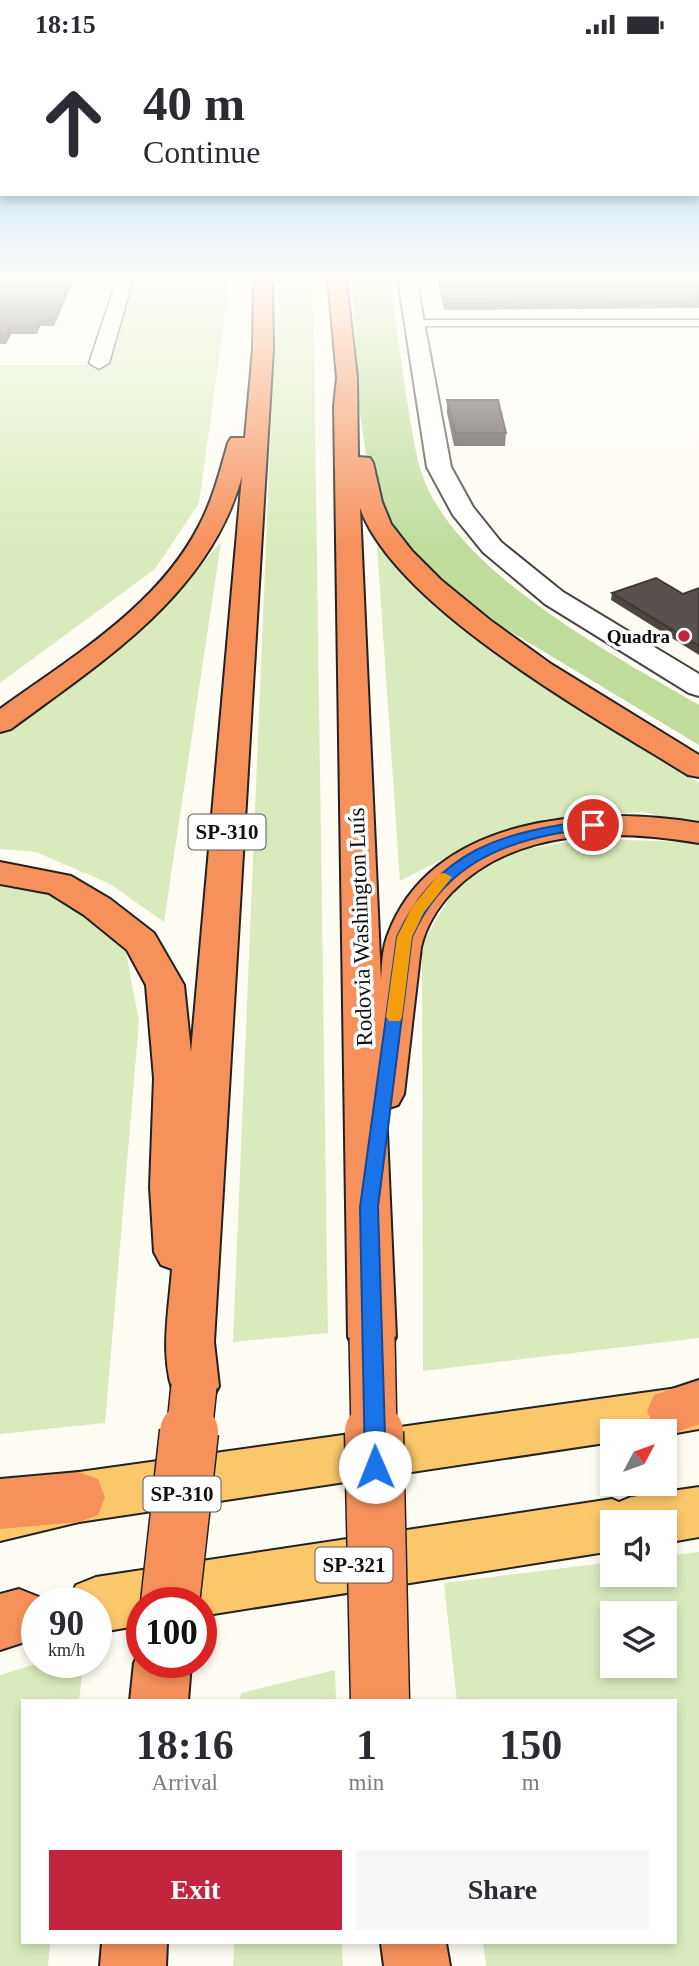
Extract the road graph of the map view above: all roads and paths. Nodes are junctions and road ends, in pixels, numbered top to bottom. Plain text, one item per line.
1 (258, 368) edge
2 (262, 368) edge
3 (346, 368) edge
4 (421, 368) edge
5 (347, 378) junction
6 (699, 687) edge
7 (0, 723) edge
8 (699, 768) edge
9 (699, 833) edge
10 (0, 873) edge
11 (369, 1207) junction
12 (192, 1364) junction
13 (690, 1407) edge
14 (79, 1496) junction
15 (0, 1504) edge
16 (699, 1512) edge
17 (0, 1516) edge
18 (677, 1516) edge
19 (600, 1527) edge
20 (171, 1587) edge
21 (112, 1603) edge
22 (161, 1678) edge
23 (159, 1699) edge
24 (380, 1699) edge
25 (135, 1944) edge
26 (401, 1944) edge
27 (414, 1944) edge
28 (132, 1966) edge
29 (402, 1966) edge
30 (417, 1966) edge

1 - 7 highway
2 - 12 highway, SP-310
3 - 5 highway, Rodovia Washington Luís
4 - 6 street
5 - 8 highway
5 - 11 highway, Rodovia Washington Luís
9 - 11 highway
10 - 12 highway
11 - 24 highway, Rodovia Washington Luís, bridge
12 - 20 highway, SP-310, bridge
13 - 14 main road
14 - 15 highway
14 - 17 main road
16 - 18 main road
19 - 21 main road, SP-321
22 - 23 highway
25 - 28 highway
26 - 29 highway
27 - 30 highway

